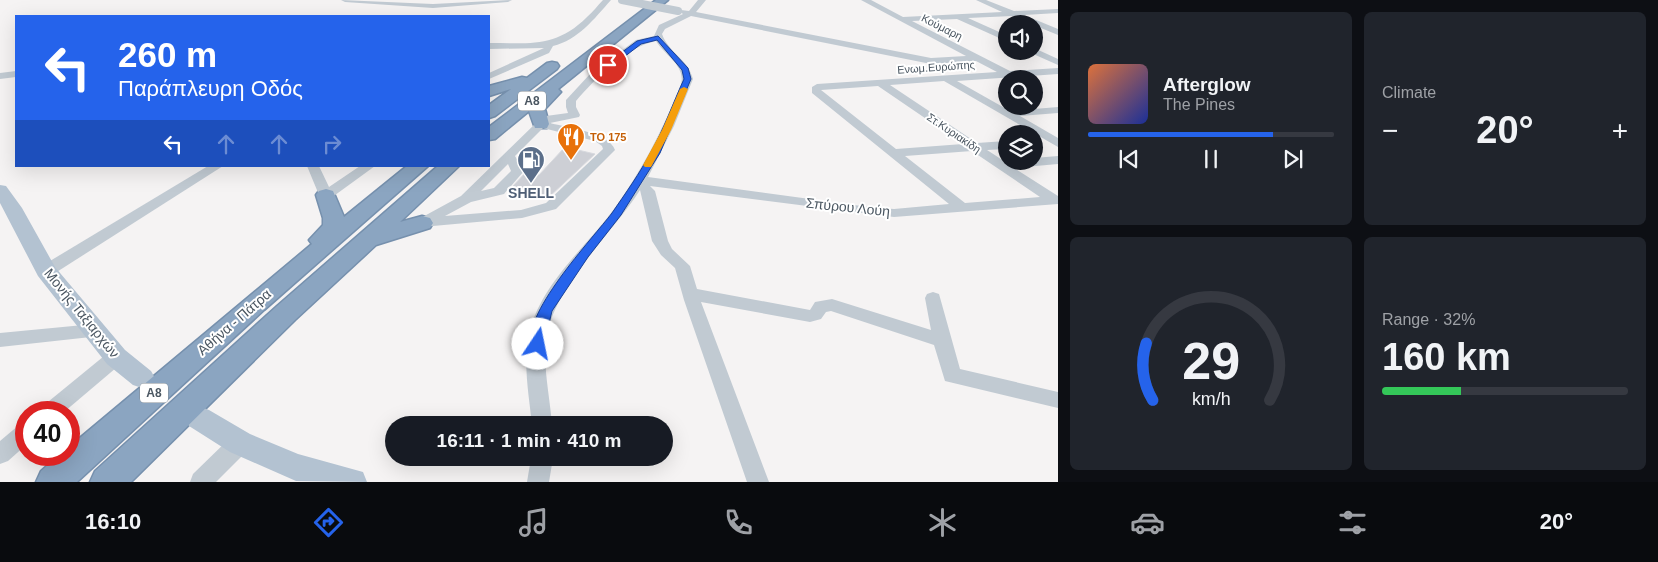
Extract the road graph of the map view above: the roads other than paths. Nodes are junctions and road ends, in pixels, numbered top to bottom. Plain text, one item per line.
1 (345, 0) edge
2 (508, 0) edge
3 (607, 0) edge
4 (622, 0) edge
5 (644, 0) edge
6 (663, 0) edge
7 (702, 0) edge
8 (865, 0) edge
9 (870, 0) edge
10 (980, 0) edge
11 (1058, 11) edge
12 (685, 12) junction
13 (1013, 13) junction
14 (1017, 15) edge
15 (622, 16) dead end
16 (958, 16) junction
17 (902, 19) junction
18 (1058, 24) edge
19 (1043, 26) edge
20 (1043, 26) edge
21 (1058, 32) edge
22 (998, 34) edge
23 (658, 38) junction
24 (550, 45) junction
25 (490, 46) edge
26 (1043, 55) edge
27 (978, 58) junction
28 (1058, 62) edge
29 (565, 63) junction
30 (1000, 70) edge
31 (1058, 71) edge
32 (1043, 72) edge
33 (15, 74) edge
34 (998, 75) edge
35 (0, 76) edge
36 (490, 76) edge
37 (946, 78) junction
38 (880, 83) junction
39 (490, 91) edge
40 (998, 108) edge
41 (1058, 110) edge
42 (1043, 111) edge
43 (490, 112) edge
44 (1010, 115) edge
45 (542, 124) junction
46 (490, 134) edge
47 (1057, 142) edge
48 (1043, 143) edge
49 (998, 146) edge
50 (975, 147) junction
51 (893, 153) junction
52 (1058, 160) edge
53 (1043, 162) edge
54 (998, 163) edge
55 (215, 167) edge
56 (313, 167) edge
57 (368, 167) edge
58 (418, 167) edge
59 (449, 167) edge
60 (1043, 167) edge
61 (1058, 167) edge
62 (1009, 170) edge
63 (638, 180) junction
64 (0, 190) edge
65 (326, 195) junction
66 (1055, 200) edge
67 (961, 207) junction
68 (422, 223) junction
69 (46, 271) junction
70 (691, 294) junction
71 (933, 298) dead end
72 (255, 304) junction
73 (286, 314) junction
74 (94, 331) junction
75 (0, 340) edge
76 (942, 342) junction
77 (116, 357) junction
78 (142, 378) dead end
79 (1058, 400) edge
80 (63, 401) edge
81 (541, 416) edge
82 (199, 418) dead end
83 (15, 441) edge
84 (240, 443) junction
85 (0, 454) edge
86 (541, 466) edge
87 (52, 482) edge
88 (107, 482) edge
89 (201, 482) edge
90 (352, 482) edge
91 (538, 482) edge
92 (758, 482) edge

1 - 2 street
3 - 24 street
4 - 12 street, bridge
5 - 15 highway
6 - 29 highway, Α8
7 - 12 street
8 - 9 street
8 - 17 street, Κούμαρη
10 - 13 street
11 - 13 street
12 - 23 street
12 - 27 street
13 - 14 street
13 - 16 street
16 - 17 street
16 - 22 street
17 - 27 street, Κούμαρη
18 - 19 street
20 - 21 street
23 - 45 street
23 - 63 street
24 - 25 street
24 - 36 street
26 - 28 street
27 - 30 street, Κούμαρη
29 - 39 highway
29 - 43 highway, Α8
29 - 45 highway
29 - 46 highway, Α8
31 - 32 street, Ενωμ.Ευρώπης
33 - 35 street
34 - 37 street, Ενωμ.Ευρώπης
37 - 38 street, Ενωμ.Ευρώπης
37 - 40 street
38 - 50 street, Στ.Κυριακίδη
38 - 51 street, Ενωμ.Ευρώπης
41 - 42 street
44 - 47 street
45 - 68 street
45 - 68 street
47 - 48 street
49 - 50 street
50 - 51 street
50 - 54 street, Στ.Κυριακίδη
51 - 67 street
52 - 53 street
55 - 69 street
56 - 65 street
57 - 65 street
58 - 72 highway, Αθήνα - Πάτρα / Α8
59 - 73 highway, Αθήνα - Πάτρα / Α8
60 - 61 street
62 - 66 street, Στ.Κυριακίδη
63 - 67 street, Σπύρου Λούη
63 - 70 street
63 - 81 street
64 - 69 main road, Μονής Ταξιαρχών
65 - 72 highway
66 - 67 street, Σπύρου Λούη
68 - 73 highway
69 - 74 main road, Μονής Ταξιαρχών
70 - 76 street
70 - 92 street
71 - 76 street
72 - 87 highway, Αθήνα - Πάτρα / Α8
73 - 88 highway, Αθήνα - Πάτρα / Α8
74 - 75 street
74 - 77 main road, Μονής Ταξιαρχών
76 - 79 street
77 - 78 main road, Μονής Ταξιαρχών
77 - 80 street
82 - 84 main road
83 - 85 street
84 - 89 street
84 - 90 main road
86 - 91 street

